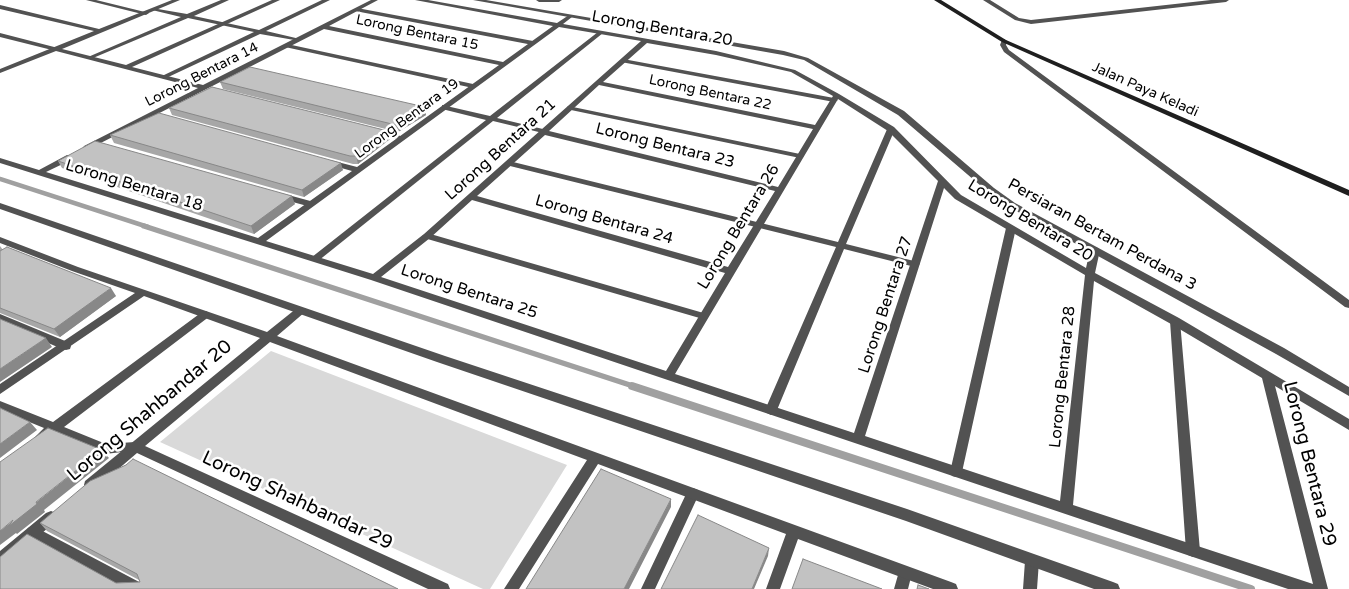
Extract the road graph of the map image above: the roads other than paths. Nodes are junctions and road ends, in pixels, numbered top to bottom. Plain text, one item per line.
1 (89, 0) edge
2 (177, 0) edge
3 (226, 0) edge
4 (277, 0) edge
5 (328, 0) edge
6 (375, 0) edge
7 (418, 0) edge
8 (476, 0) edge
9 (539, 0) edge
10 (559, 0) edge
11 (937, 0) edge
12 (986, 0) edge
13 (1226, 0) edge
14 (1203, 1) edge
15 (0, 7) edge
16 (154, 9) junction
17 (356, 10) junction
18 (146, 13) junction
19 (187, 16) junction
20 (569, 17) junction
21 (223, 24) junction
22 (558, 25) junction
23 (324, 26) junction
24 (100, 31) junction
25 (259, 32) junction
26 (600, 33) junction
27 (0, 35) edge
28 (298, 40) junction
29 (645, 41) junction
30 (1004, 42) junction
31 (533, 43) junction
32 (287, 46) junction
33 (56, 49) junction
34 (91, 57) junction
35 (623, 61) junction
36 (504, 64) junction
37 (246, 66) junction
38 (127, 67) junction
39 (255, 69) edge
40 (0, 71) edge
41 (164, 77) junction
42 (598, 83) junction
43 (473, 86) junction
44 (205, 88) junction
45 (214, 90) edge
46 (836, 98) junction
47 (570, 108) junction
48 (442, 109) junction
49 (428, 110) dead end
50 (153, 114) junction
51 (162, 117) edge
52 (492, 119) junction
53 (365, 128) edge
54 (817, 128) junction
55 (891, 129) junction
56 (544, 132) junction
57 (402, 138) junction
58 (98, 143) junction
59 (107, 145) edge
60 (800, 156) junction
61 (0, 160) edge
62 (321, 160) edge
63 (509, 163) junction
64 (358, 170) junction
65 (40, 172) junction
66 (942, 181) junction
67 (780, 190) junction
68 (1349, 193) edge
69 (274, 194) edge
70 (470, 197) junction
71 (311, 204) junction
72 (0, 206) edge
73 (758, 225) junction
74 (1011, 228) junction
75 (427, 236) junction
76 (0, 240) edge
77 (259, 242) junction
78 (841, 246) junction
79 (18, 247) junction
80 (1095, 250) junction
81 (6, 253) edge
82 (315, 259) junction
83 (915, 264) junction
84 (730, 271) junction
85 (1090, 274) junction
86 (374, 278) junction
87 (144, 292) junction
88 (1349, 305) edge
89 (300, 310) junction
90 (206, 314) junction
91 (703, 316) junction
92 (0, 318) edge
93 (1175, 321) junction
94 (268, 338) junction
95 (66, 346) junction
96 (668, 376) junction
97 (1267, 376) junction
98 (0, 390) edge
99 (1349, 392) edge
100 (0, 405) edge
101 (771, 410) junction
102 (1349, 425) edge
103 (52, 428) junction
104 (858, 439) junction
105 (30, 445) edge
106 (135, 447) junction
107 (594, 458) junction
108 (956, 472) junction
109 (693, 494) junction
110 (77, 496) edge
111 (62, 508) edge
112 (1066, 508) junction
113 (33, 532) junction
114 (794, 532) junction
115 (1193, 550) junction
116 (0, 560) edge
117 (1032, 561) junction
118 (905, 573) junction
119 (138, 589) edge
120 (444, 589) edge
121 (511, 589) edge
122 (648, 589) edge
123 (773, 589) edge
124 (901, 589) edge
125 (950, 589) edge
126 (1030, 589) edge
127 (1112, 589) edge
128 (1308, 589) edge
129 (1321, 589) edge

1 - 18 street
2 - 16 street
3 - 19 street
4 - 21 street
5 - 25 street
6 - 17 street, Lorong Bentara 14
7 - 22 street, Lorong Bentara 20
8 - 20 street, Persiaran Bertam Perdana 3
9 - 10 street
11 - 30 main road, Jalan Paya Keladi
12 - 14 street
13 - 14 street
15 - 24 street
16 - 18 street
16 - 19 street
17 - 23 street, Lorong Bentara 14
17 - 31 street
18 - 24 street
19 - 21 street
19 - 34 street
20 - 22 street, Lorong Bentara 19
20 - 80 street, Persiaran Bertam Perdana 3
21 - 25 street
21 - 38 street
22 - 26 street, Lorong Bentara 20
22 - 31 street, Lorong Bentara 19
23 - 28 street, Lorong Bentara 14
23 - 36 street, Lorong Bentara 15
24 - 33 street
25 - 28 street
25 - 41 street
26 - 29 street, Lorong Bentara 20
26 - 52 street
27 - 33 street
28 - 32 street, Lorong Bentara 14
29 - 35 street, Lorong Bentara 21
29 - 46 street, Lorong Bentara 20
30 - 68 main road, Jalan Paya Keladi
30 - 88 street
31 - 36 street, Lorong Bentara 19
32 - 37 street, Lorong Bentara 14
32 - 43 street
33 - 34 street
33 - 40 street
34 - 38 street
35 - 42 street, Lorong Bentara 21
35 - 46 street
36 - 43 street, Lorong Bentara 19
37 - 39 street
37 - 44 street, Lorong Bentara 14
38 - 41 street
41 - 44 street
42 - 47 street, Lorong Bentara 21
42 - 54 street, Lorong Bentara 22
43 - 48 street, Lorong Bentara 19
44 - 45 street
44 - 50 street, Lorong Bentara 14
46 - 54 street, Lorong Bentara 26
46 - 55 street, Lorong Bentara 20
47 - 56 street, Lorong Bentara 21
47 - 60 street
48 - 49 street, Lorong Bentara 23
48 - 52 street, Lorong Bentara 23
48 - 57 street, Lorong Bentara 19
50 - 51 street
50 - 58 street, Lorong Bentara 14
52 - 56 street, Lorong Bentara 23
52 - 82 street
53 - 57 street
54 - 60 street, Lorong Bentara 26
55 - 66 street, Lorong Bentara 20
55 - 78 street
56 - 63 street, Lorong Bentara 21
56 - 67 street, Lorong Bentara 23
57 - 64 street, Lorong Bentara 19
58 - 59 street
58 - 65 street, Lorong Bentara 14
60 - 67 street, Lorong Bentara 26
61 - 65 street, Lorong Bentara 18
62 - 64 street
63 - 70 street, Lorong Bentara 21
63 - 73 street
64 - 71 street, Lorong Bentara 19
65 - 77 street, Lorong Bentara 18
66 - 74 street, Lorong Bentara 20
66 - 83 street, Lorong Bentara 27
67 - 73 street, Lorong Bentara 26
69 - 71 street
70 - 75 street, Lorong Bentara 21
70 - 84 street, Lorong Bentara 24
71 - 77 street, Lorong Bentara 19
72 - 89 street
73 - 78 street
73 - 84 street, Lorong Bentara 26
74 - 85 street, Lorong Bentara 20
74 - 108 street
75 - 86 street, Lorong Bentara 21
75 - 91 street
76 - 79 street
77 - 82 street, Lorong Bentara 25
78 - 83 street
78 - 101 street
79 - 81 street
79 - 87 street
80 - 85 street, Lorong Bentara 28
80 - 99 street, Persiaran Bertam Perdana 3
82 - 86 street, Lorong Bentara 25
83 - 104 street, Lorong Bentara 27
84 - 91 street, Lorong Bentara 26
85 - 93 street, Lorong Bentara 20
85 - 112 street, Lorong Bentara 28
86 - 96 street, Lorong Bentara 25
87 - 90 street
87 - 95 street
89 - 94 street, Lorong Shahbandar 20
89 - 117 street
90 - 94 street
90 - 103 street
91 - 96 street, Lorong Bentara 26
92 - 95 street
93 - 97 street, Lorong Bentara 20
93 - 115 street
94 - 106 street, Lorong Shahbandar 20
94 - 107 street
95 - 98 street
96 - 101 street, Lorong Bentara 25
97 - 102 street, Lorong Bentara 20
97 - 129 street, Lorong Bentara 29
100 - 103 street
101 - 104 street, Lorong Bentara 25
103 - 105 street
103 - 106 street
104 - 108 street, Lorong Bentara 25
106 - 110 street, Lorong Shahbandar 20
106 - 120 street, Lorong Shahbandar 29
107 - 109 street
107 - 121 street
108 - 112 street, Lorong Bentara 25
109 - 114 street
109 - 122 street
111 - 113 street
112 - 115 street, Lorong Bentara 25
113 - 116 street
113 - 119 street
114 - 118 street
114 - 123 street
115 - 128 street, Lorong Bentara 25
117 - 126 street
117 - 127 street
118 - 124 street
118 - 125 street

